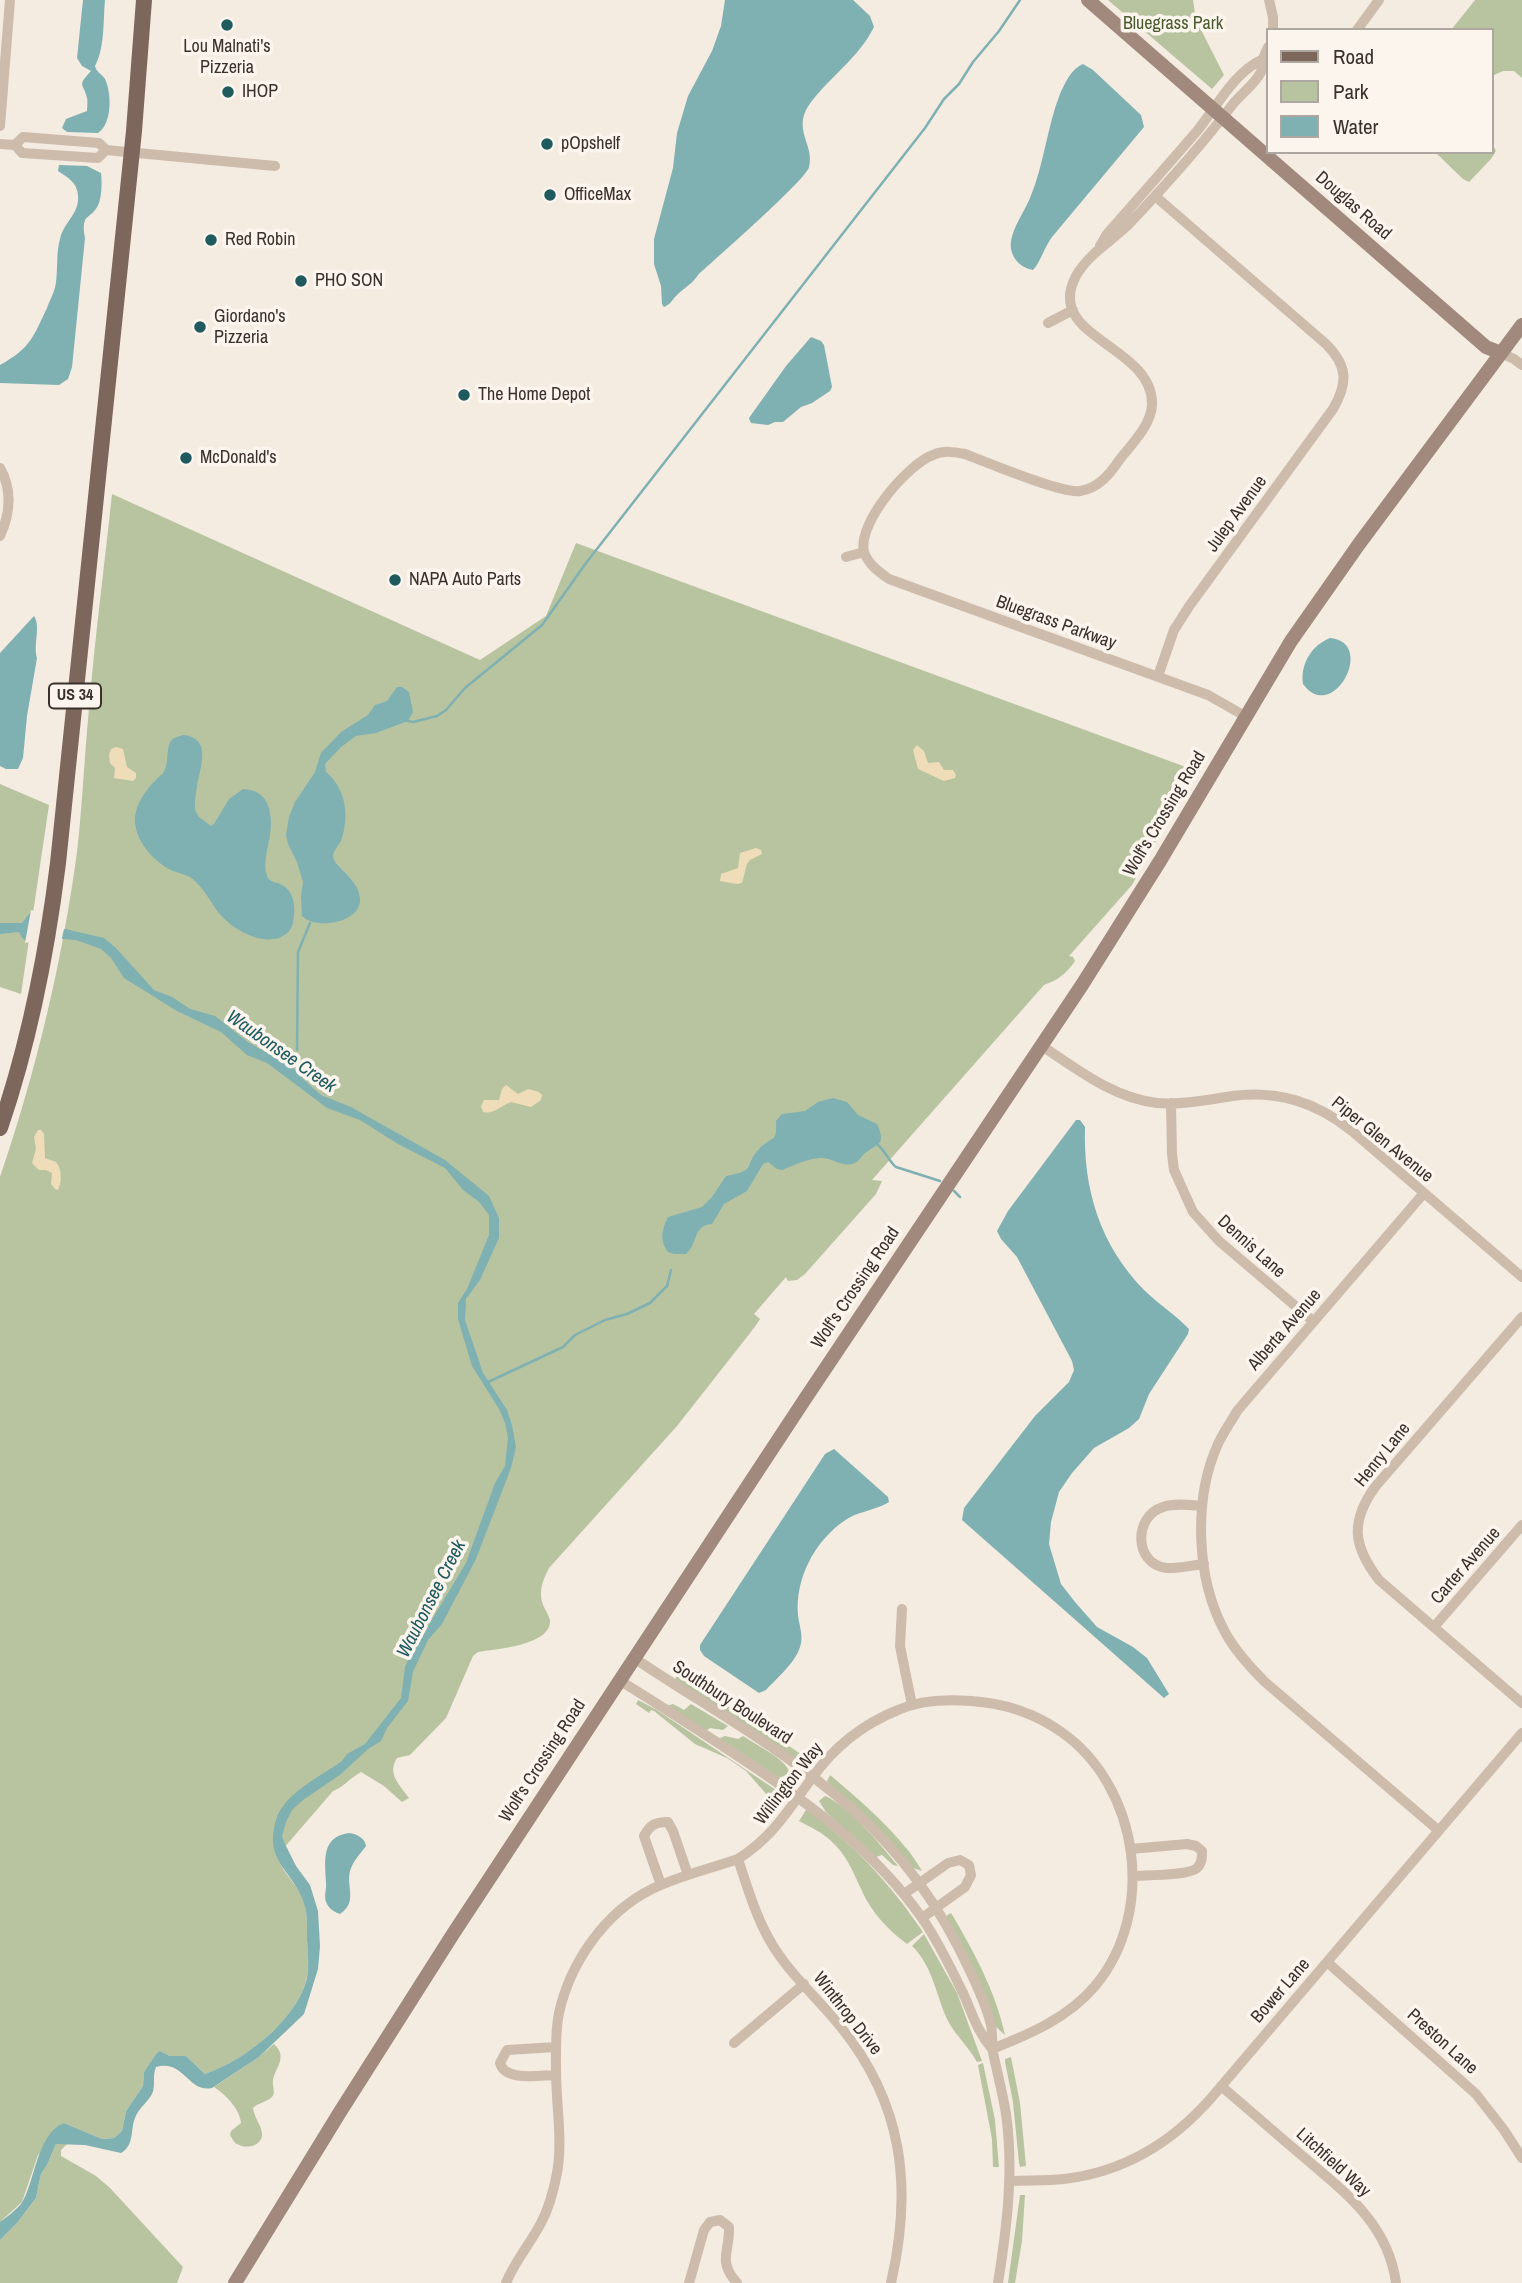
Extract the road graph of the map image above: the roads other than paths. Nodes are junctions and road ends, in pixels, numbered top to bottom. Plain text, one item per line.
1 (10, 0) edge
2 (144, 0) edge
3 (1088, 0) edge
4 (1269, 0) edge
5 (1380, 0) edge
6 (1273, 28) edge
7 (1359, 28) edge
8 (1266, 52) edge
9 (1218, 114) junction
10 (0, 127) edge
11 (0, 144) edge
12 (15, 145) junction
13 (106, 150) junction
14 (132, 152) junction
15 (275, 166) dead end
16 (1155, 197) junction
17 (1098, 250) junction
18 (1073, 310) junction
19 (1048, 323) dead end
20 (1522, 325) edge
21 (1501, 353) junction
22 (1522, 365) edge
23 (0, 468) edge
24 (0, 536) edge
25 (864, 552) junction
26 (846, 557) dead end
27 (1158, 676) junction
28 (1244, 716) junction
29 (1042, 1046) junction
30 (1171, 1103) junction
31 (0, 1128) edge
32 (1424, 1193) junction
33 (1522, 1278) edge
34 (1522, 1317) edge
35 (1313, 1321) junction
36 (1201, 1506) junction
37 (1522, 1525) edge
38 (1204, 1564) junction
39 (902, 1609) dead end
40 (1434, 1628) junction
41 (634, 1658) junction
42 (619, 1680) junction
43 (1522, 1703) edge
44 (912, 1705) junction
45 (1522, 1732) edge
46 (812, 1776) junction
47 (798, 1797) junction
48 (1438, 1830) junction
49 (1131, 1849) junction
50 (738, 1859) junction
51 (688, 1875) junction
52 (1133, 1876) junction
53 (919, 1883) junction
54 (661, 1885) junction
55 (904, 1894) junction
56 (937, 1907) junction
57 (922, 1918) junction
58 (1327, 1962) junction
59 (804, 1984) junction
60 (734, 2043) dead end
61 (556, 2047) junction
62 (992, 2049) junction
63 (556, 2075) junction
64 (1220, 2086) junction
65 (1522, 2158) edge
66 (1010, 2181) junction
67 (235, 2283) edge
68 (506, 2283) edge
69 (689, 2283) edge
70 (737, 2283) edge
71 (891, 2283) edge
72 (998, 2283) edge
73 (1396, 2283) edge

1 - 10 street
2 - 14 main road, US 34
3 - 9 main road, Douglas Road
4 - 6 street
5 - 7 street
8 - 9 street
9 - 16 street
9 - 17 street
9 - 21 main road, Douglas Road
11 - 12 street
12 - 13 street
12 - 13 street
13 - 14 street
14 - 15 street
14 - 31 main road, US 34
16 - 17 street
16 - 27 street, Julep Avenue
17 - 18 street
18 - 19 street
18 - 25 street
20 - 21 main road, Wolf's Crossing Road
21 - 22 street
21 - 28 main road, Wolf's Crossing Road
23 - 24 street
25 - 26 street
25 - 27 street, Bluegrass Parkway
27 - 28 street, Bluegrass Parkway
28 - 29 main road, Wolf's Crossing Road
29 - 30 street, Piper Glen Avenue
29 - 41 main road, Wolf's Crossing Road
30 - 32 street, Piper Glen Avenue
30 - 35 street, Dennis Lane
32 - 33 street, Piper Glen Avenue
32 - 35 street, Alberta Avenue
34 - 40 street, Henry Lane
35 - 36 street, Alberta Avenue
36 - 38 street, Alberta Avenue
36 - 38 street
37 - 40 street, Carter Avenue
38 - 48 street, Alberta Avenue
39 - 44 street
40 - 43 street, Henry Lane
41 - 42 main road, Wolf's Crossing Road
41 - 46 street, Southbury Boulevard
42 - 47 street, Southbury Boulevard
42 - 67 main road, Wolf's Crossing Road
44 - 46 street, Willington Way
44 - 49 street, Willington Way
45 - 48 street, Bower Lane
46 - 47 street, Willington Way
46 - 53 street, Southbury Boulevard
47 - 50 street, Willington Way
47 - 55 street, Southbury Boulevard
48 - 58 street, Bower Lane
49 - 52 street, Willington Way
49 - 52 street
50 - 51 street, Willington Way
50 - 59 street, Winthrop Drive
51 - 54 street, Willington Way
51 - 54 street
52 - 62 street, Willington Way
53 - 55 street
53 - 56 street, Southbury Boulevard
53 - 56 street
54 - 61 street, Willington Way
55 - 57 street, Southbury Boulevard
56 - 57 street
56 - 62 street, Southbury Boulevard
57 - 62 street, Southbury Boulevard
58 - 64 street, Bower Lane
58 - 65 street, Preston Lane
59 - 60 street
59 - 71 street, Winthrop Drive
61 - 63 street, Willington Way
61 - 63 street
62 - 66 street, Southbury Boulevard
63 - 68 street, Willington Way
64 - 66 street, Bower Lane
64 - 73 street, Litchfield Way
66 - 72 street, Southbury Boulevard
69 - 70 street

